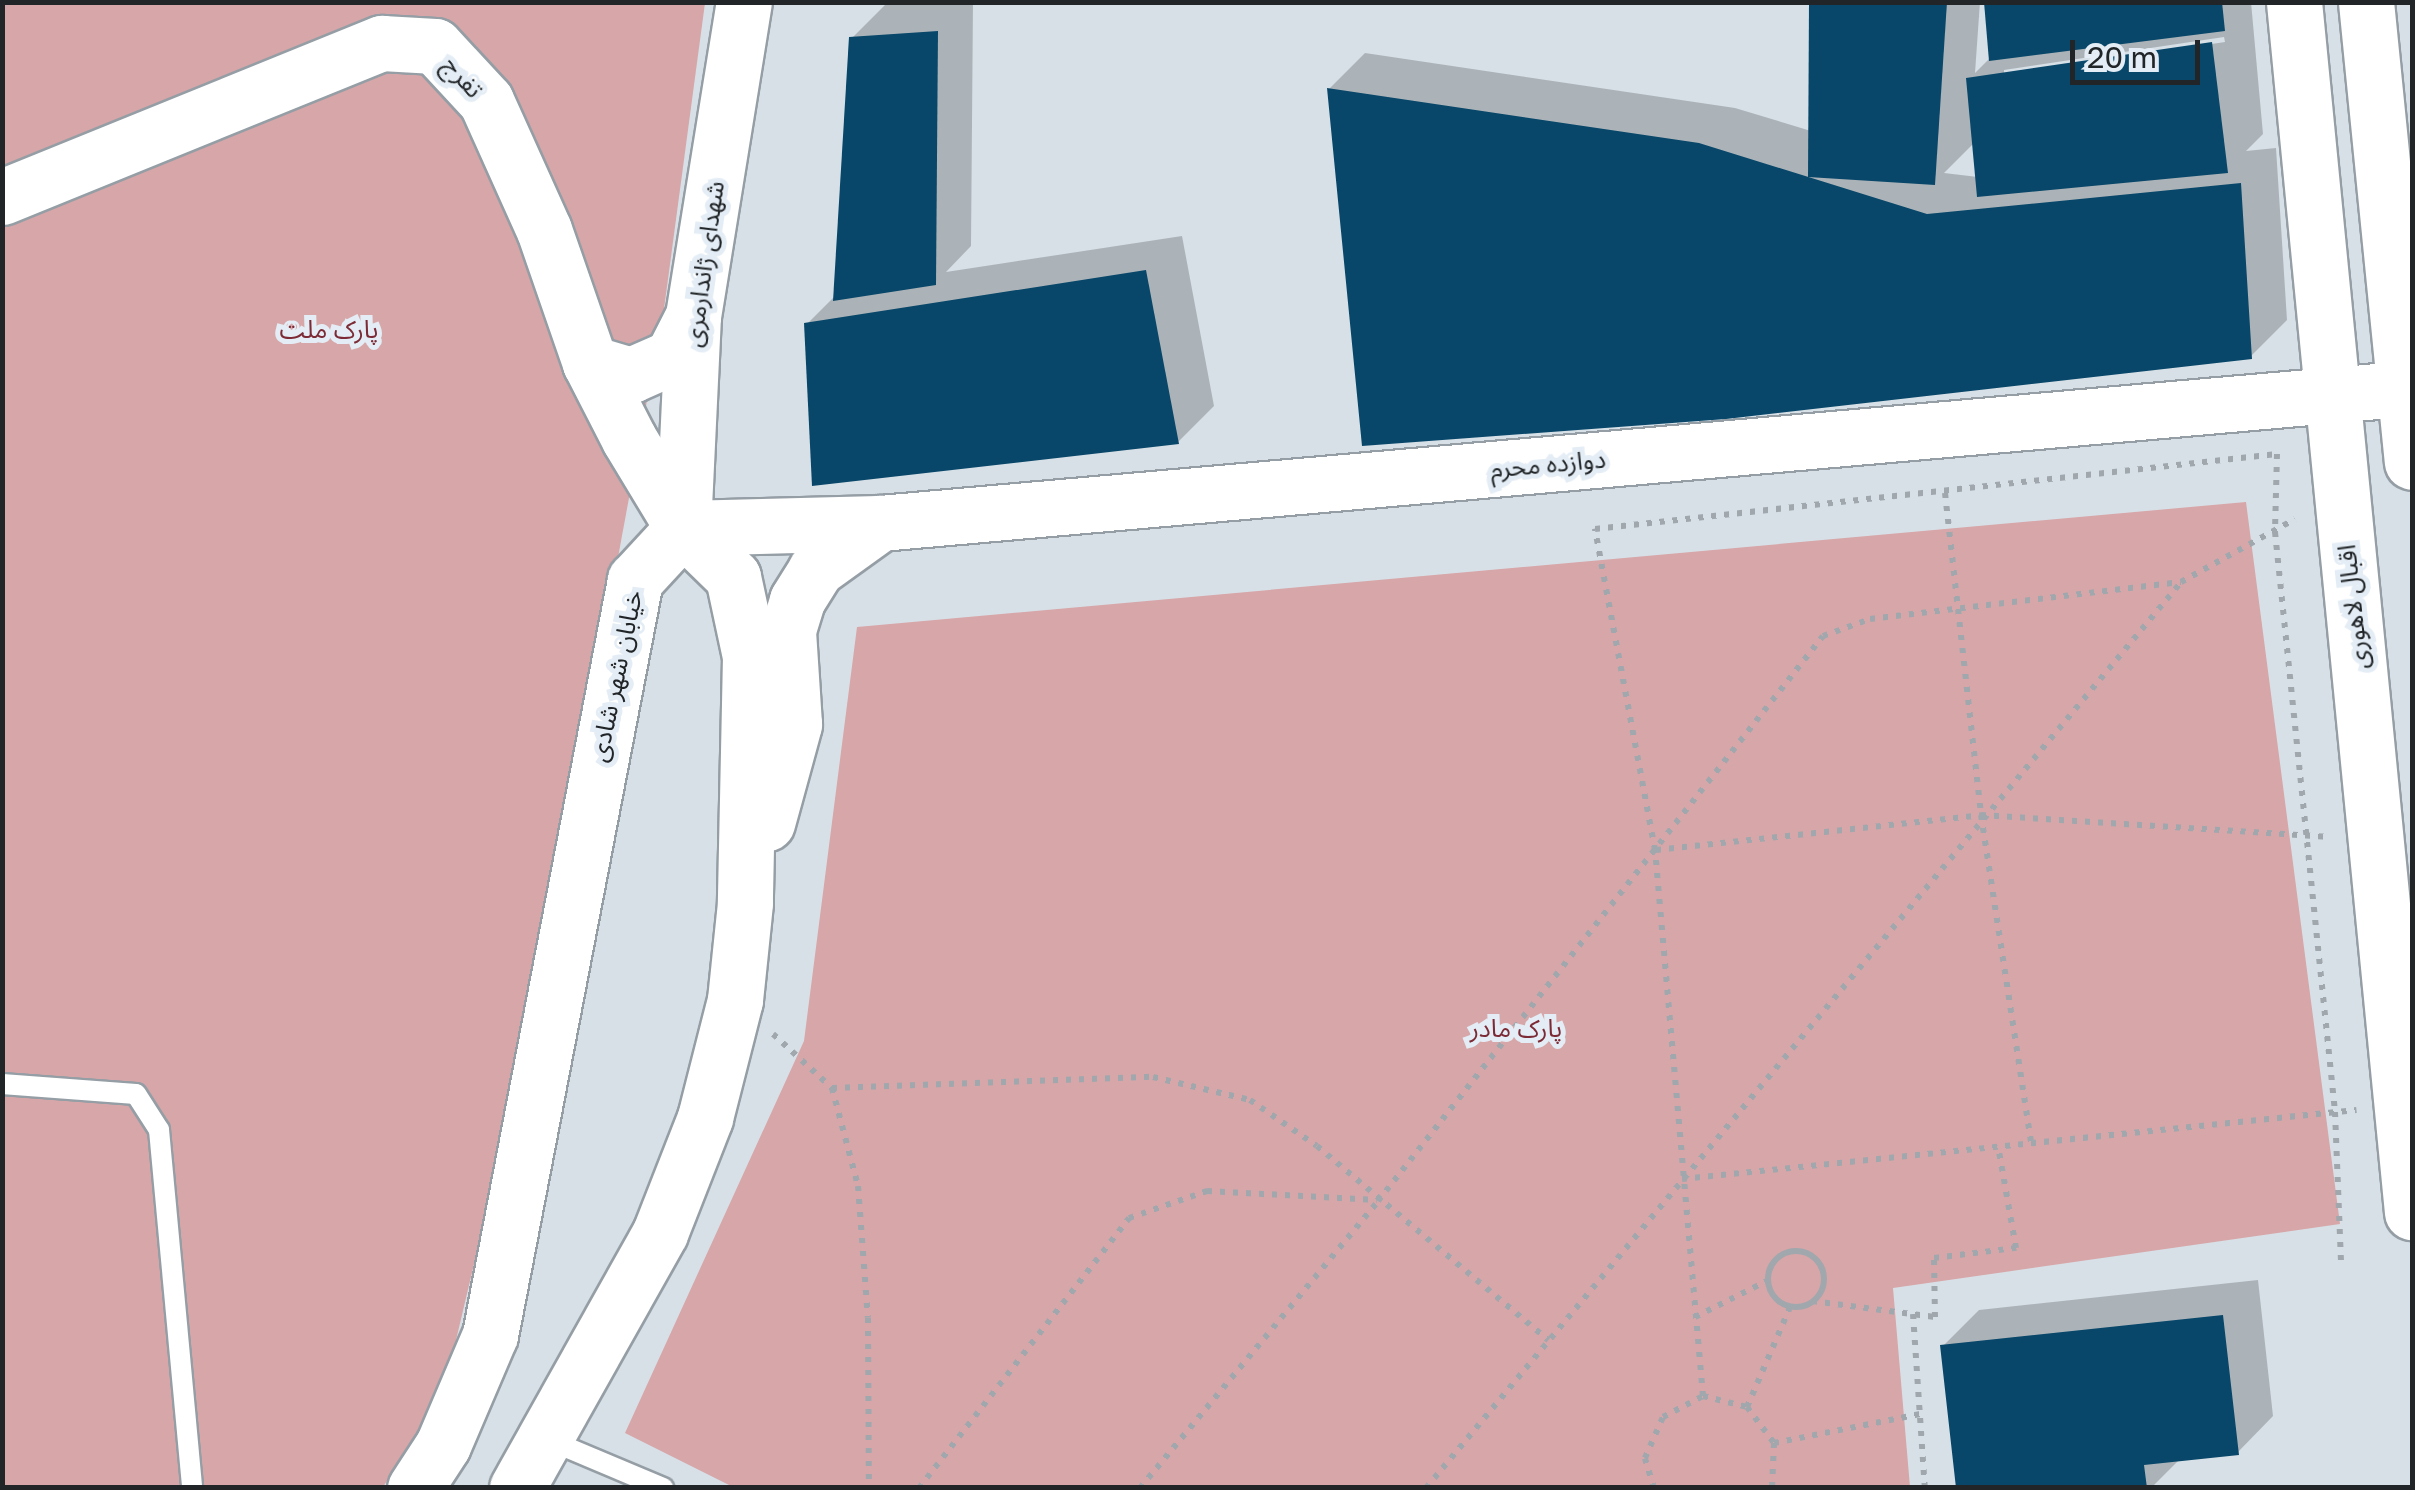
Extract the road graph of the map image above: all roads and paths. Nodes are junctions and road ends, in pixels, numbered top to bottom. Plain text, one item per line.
1 (744, 2) edge
2 (2294, 2) edge
3 (2366, 2) edge
4 (2375, 88) junction
5 (2303, 96) junction
6 (2, 198) edge
7 (692, 316) junction
8 (590, 363) junction
9 (2409, 388) edge
10 (2332, 395) junction
11 (2412, 462) edge
12 (2342, 489) junction
13 (1944, 493) junction
14 (880, 524) junction
15 (683, 528) junction
16 (2275, 532) junction
17 (2181, 582) junction
18 (1954, 609) junction
19 (620, 640) junction
20 (750, 656) junction
21 (1981, 815) junction
22 (2376, 836) junction
23 (2305, 838) junction
24 (1655, 850) junction
25 (745, 902) junction
26 (736, 1000) junction
27 (2, 1084) edge
28 (832, 1088) junction
29 (2402, 1105) junction
30 (2334, 1112) junction
31 (2030, 1143) junction
32 (1998, 1146) junction
33 (1681, 1179) junction
34 (1378, 1200) junction
35 (2412, 1212) edge
36 (2341, 1262) dead end
37 (1767, 1281) junction
38 (1812, 1301) junction
39 (1790, 1306) junction
40 (1913, 1314) junction
41 (1695, 1318) junction
42 (1548, 1340) junction
43 (1703, 1396) junction
44 (1747, 1407) junction
45 (1920, 1414) junction
46 (549, 1440) junction
47 (1774, 1443) junction
48 (192, 1488) edge
49 (414, 1488) edge
50 (518, 1488) edge
51 (663, 1488) edge
52 (869, 1488) edge
53 (919, 1488) edge
54 (1140, 1488) edge
55 (1426, 1488) edge
56 (1654, 1488) edge
57 (1772, 1488) edge
58 (1924, 1488) edge

1 - 7 main road, شهدای ژاندارمری
2 - 5 main road, اقبال لاهوری
3 - 4 main road
4 - 5 main road
4 - 9 main road
5 - 10 main road, اقبال لاهوری
6 - 8 main road, تفرج
7 - 8 main road
7 - 15 main road, شهدای ژاندارمری
8 - 15 main road, تفرج
9 - 10 main road, دوازده محرم
9 - 11 main road
10 - 12 main road, اقبال لاهوری
10 - 14 main road, دوازده محرم
12 - 16 path
12 - 22 main road, اقبال لاهوری
13 - 16 path
13 - 18 path
13 - 24 path
14 - 15 main road, دوازده محرم
14 - 25 main road
15 - 19 main road, خیابان شهر شادی
15 - 20 main road
16 - 17 path
16 - 23 path
17 - 18 path
17 - 21 path
18 - 21 path
18 - 24 path
19 - 20 main road
19 - 49 main road, خیابان شهر شادی
20 - 25 main road
21 - 23 path
21 - 24 path
21 - 31 path
21 - 33 path
22 - 23 path
22 - 29 main road, اقبال لاهوری
23 - 30 path
24 - 33 path
24 - 34 path
25 - 26 main road
26 - 28 path
26 - 46 main road
27 - 48 lane
28 - 34 path
28 - 52 path
29 - 30 path
29 - 35 main road, اقبال لاهوری
30 - 31 path
30 - 36 path
31 - 32 path
32 - 33 path
32 - 40 path
33 - 41 path
33 - 42 path
34 - 42 path
34 - 53 path
34 - 54 path
37 - 38 path
37 - 39 path
37 - 41 path
38 - 39 path
38 - 40 path
39 - 44 path
40 - 45 path
41 - 43 path
42 - 55 path
43 - 44 path
43 - 56 path
44 - 47 path
45 - 47 path
45 - 58 path
46 - 50 main road
46 - 51 lane
47 - 57 path

